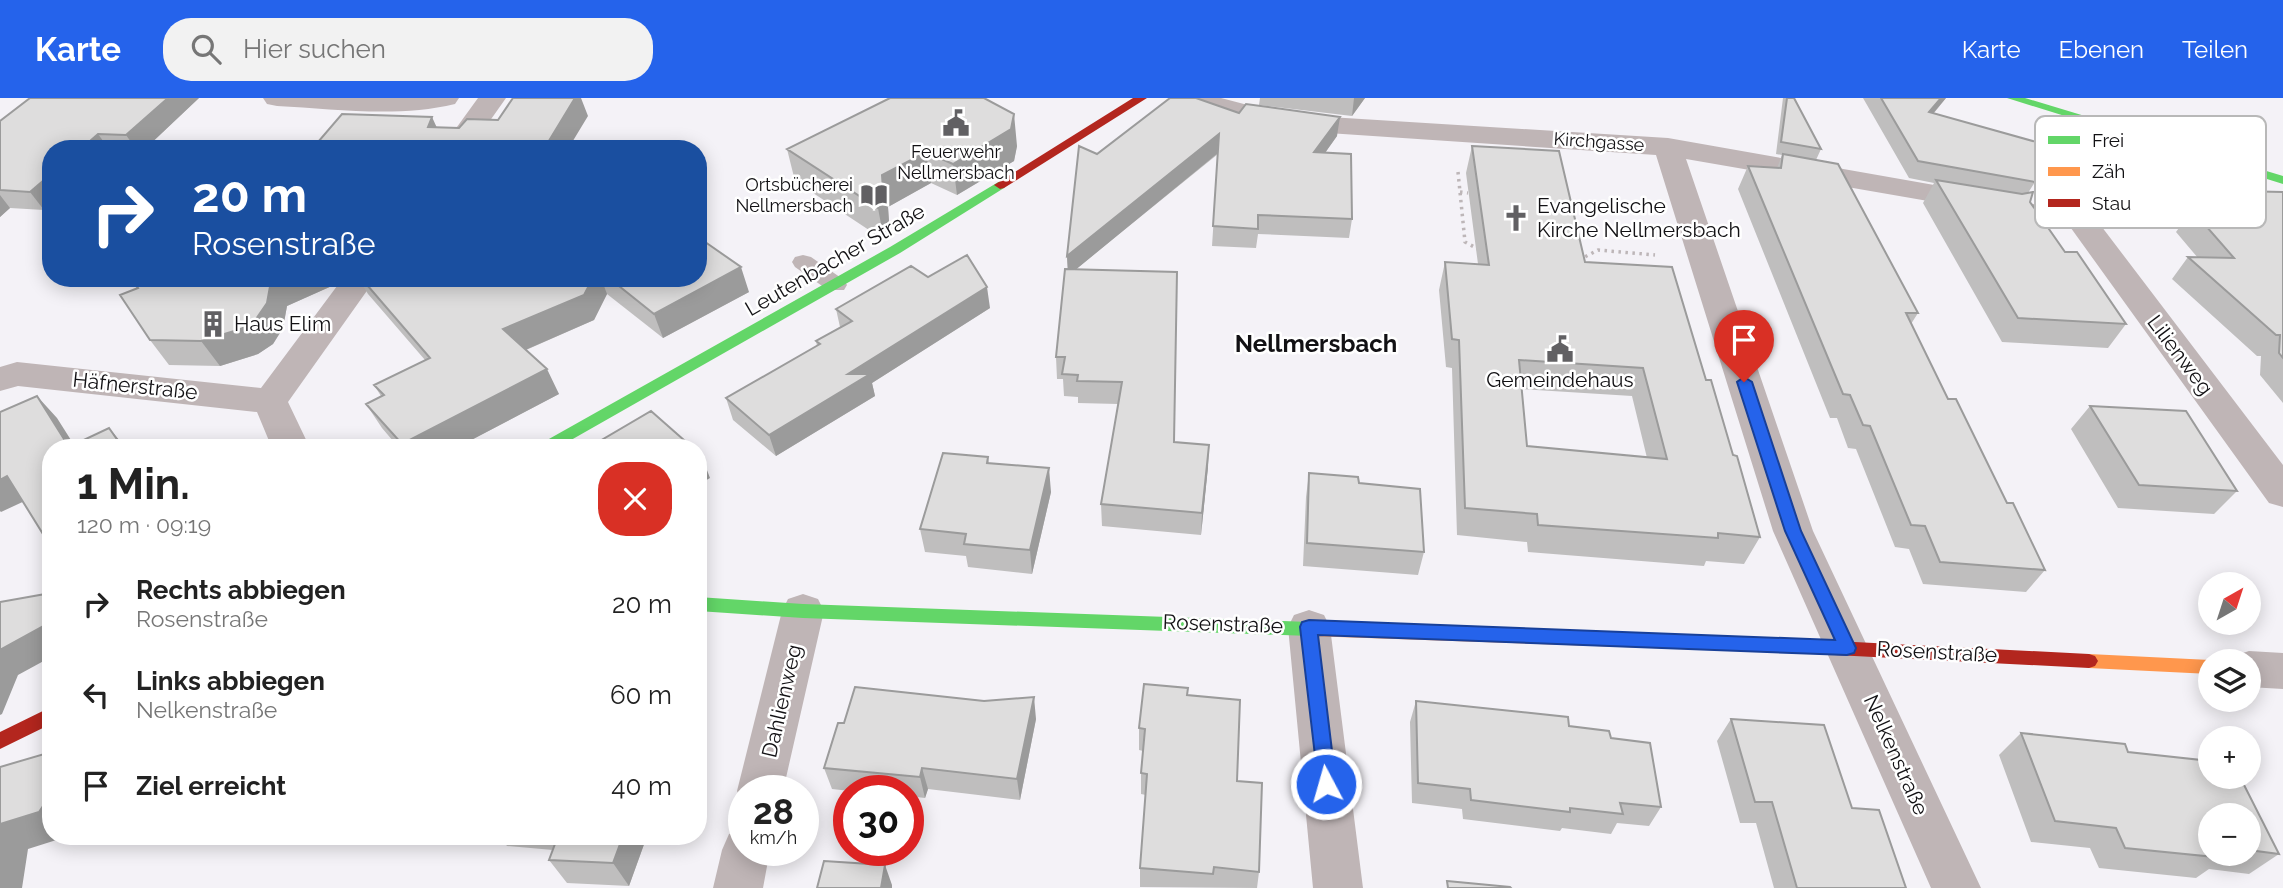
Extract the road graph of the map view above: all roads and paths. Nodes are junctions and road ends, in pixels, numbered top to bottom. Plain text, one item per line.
1 (277, 98) edge
2 (445, 98) edge
3 (492, 98) edge
4 (1141, 98) edge
5 (1189, 98) edge
6 (2013, 98) edge
7 (2075, 116) edge
8 (1454, 132) junction
9 (462, 140) edge
10 (1668, 147) junction
11 (2266, 175) edge
12 (2283, 180) edge
13 (1460, 192) junction
14 (1468, 193) dead end
15 (2008, 206) joint
16 (2035, 211) edge
17 (2085, 228) edge
18 (1489, 253) edge
19 (1704, 258) junction
20 (803, 262) dead end
21 (1574, 263) edge
22 (836, 285) junction
23 (353, 287) edge
24 (0, 379) edge
25 (270, 401) junction
26 (287, 439) edge
27 (561, 439) edge
28 (2283, 493) edge
29 (707, 605) edge
30 (803, 611) junction
31 (1309, 627) junction
32 (1847, 648) junction
33 (2198, 666) edge
34 (2261, 670) edge
35 (2283, 671) edge
36 (42, 720) edge
37 (0, 741) edge
38 (765, 775) edge
39 (743, 866) edge
40 (738, 888) edge
41 (1338, 888) edge
42 (1956, 888) edge

1 - 2 street
3 - 9 street
4 - 22 street, Leutenbacher Straße
5 - 8 street, Kirchgasse
6 - 7 street
8 - 10 street, Kirchgasse
8 - 13 path
10 - 15 street, Kirchgasse
10 - 19 street, Nelkenstraße
11 - 12 street
13 - 14 path
13 - 18 path
15 - 16 lane
17 - 28 street, Lilienweg
19 - 21 path
19 - 32 street, Nelkenstraße
20 - 22 lane
22 - 27 street, Leutenbacher Straße
23 - 25 street
24 - 25 street, Häfnerstraße
25 - 26 street
29 - 30 street, Rosenstraße
30 - 31 street, Rosenstraße
30 - 38 street, Dahlienweg
31 - 32 street, Rosenstraße
31 - 41 street
32 - 33 street, Rosenstraße
32 - 42 street, Nelkenstraße
34 - 35 street
36 - 37 street
39 - 40 street

